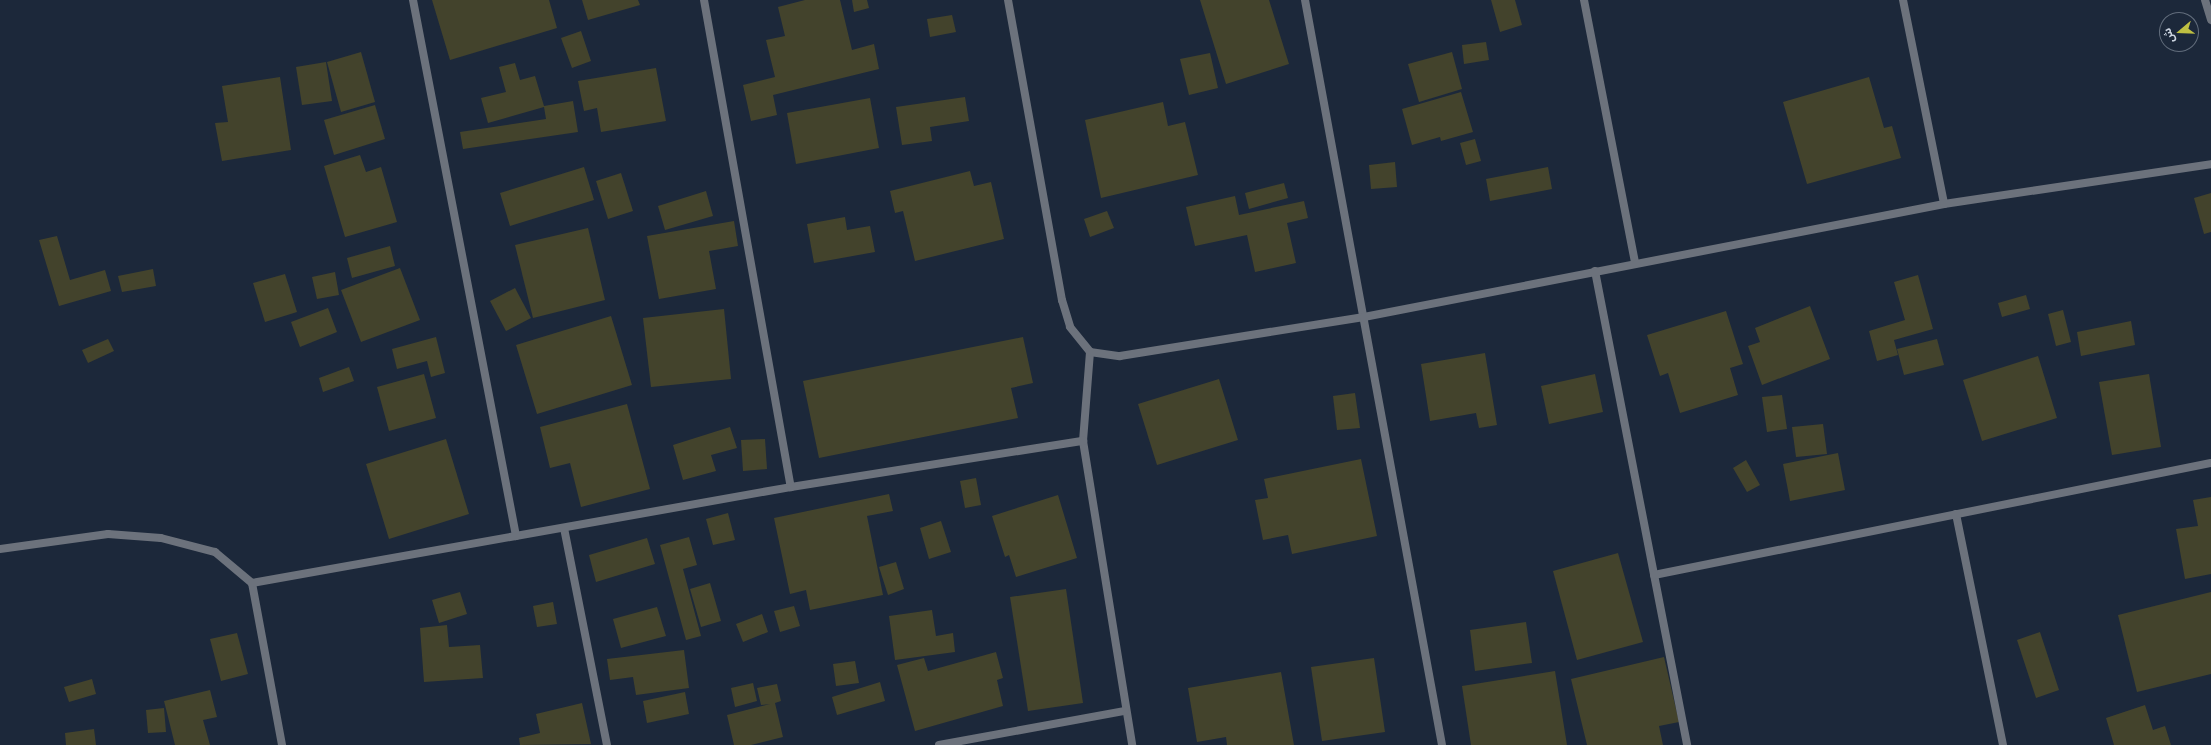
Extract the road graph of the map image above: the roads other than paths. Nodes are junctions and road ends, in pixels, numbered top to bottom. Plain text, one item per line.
1 (413, 0) edge
2 (704, 0) edge
3 (1008, 0) edge
4 (1305, 0) edge
5 (1584, 0) edge
6 (1904, 0) edge
7 (2205, 0) edge
8 (2211, 20) edge
9 (2211, 164) edge
10 (1944, 204) junction
11 (1635, 263) junction
12 (1594, 271) junction
13 (1364, 317) junction
14 (1090, 352) junction
15 (1083, 441) junction
16 (2211, 463) edge
17 (791, 488) junction
18 (1956, 514) junction
19 (564, 528) junction
20 (516, 536) junction
21 (0, 549) edge
22 (1654, 575) junction
23 (252, 583) junction
24 (1125, 711) junction
25 (282, 745) edge
26 (607, 745) edge
27 (939, 745) edge
28 (1132, 745) edge
29 (1442, 745) edge
30 (1687, 745) edge
31 (2003, 745) edge

1 - 20 street
2 - 17 street
3 - 14 street
4 - 13 street
5 - 11 street
6 - 10 street
7 - 8 street
9 - 10 street
10 - 11 street
11 - 12 street
12 - 13 street
12 - 22 street
13 - 14 street
13 - 29 street
14 - 15 street
15 - 17 street
15 - 24 street
16 - 18 street
17 - 19 street
18 - 22 street
18 - 31 street
19 - 20 street
19 - 26 street
20 - 23 street
21 - 23 street
22 - 30 street
23 - 25 street
24 - 27 street
24 - 28 street

